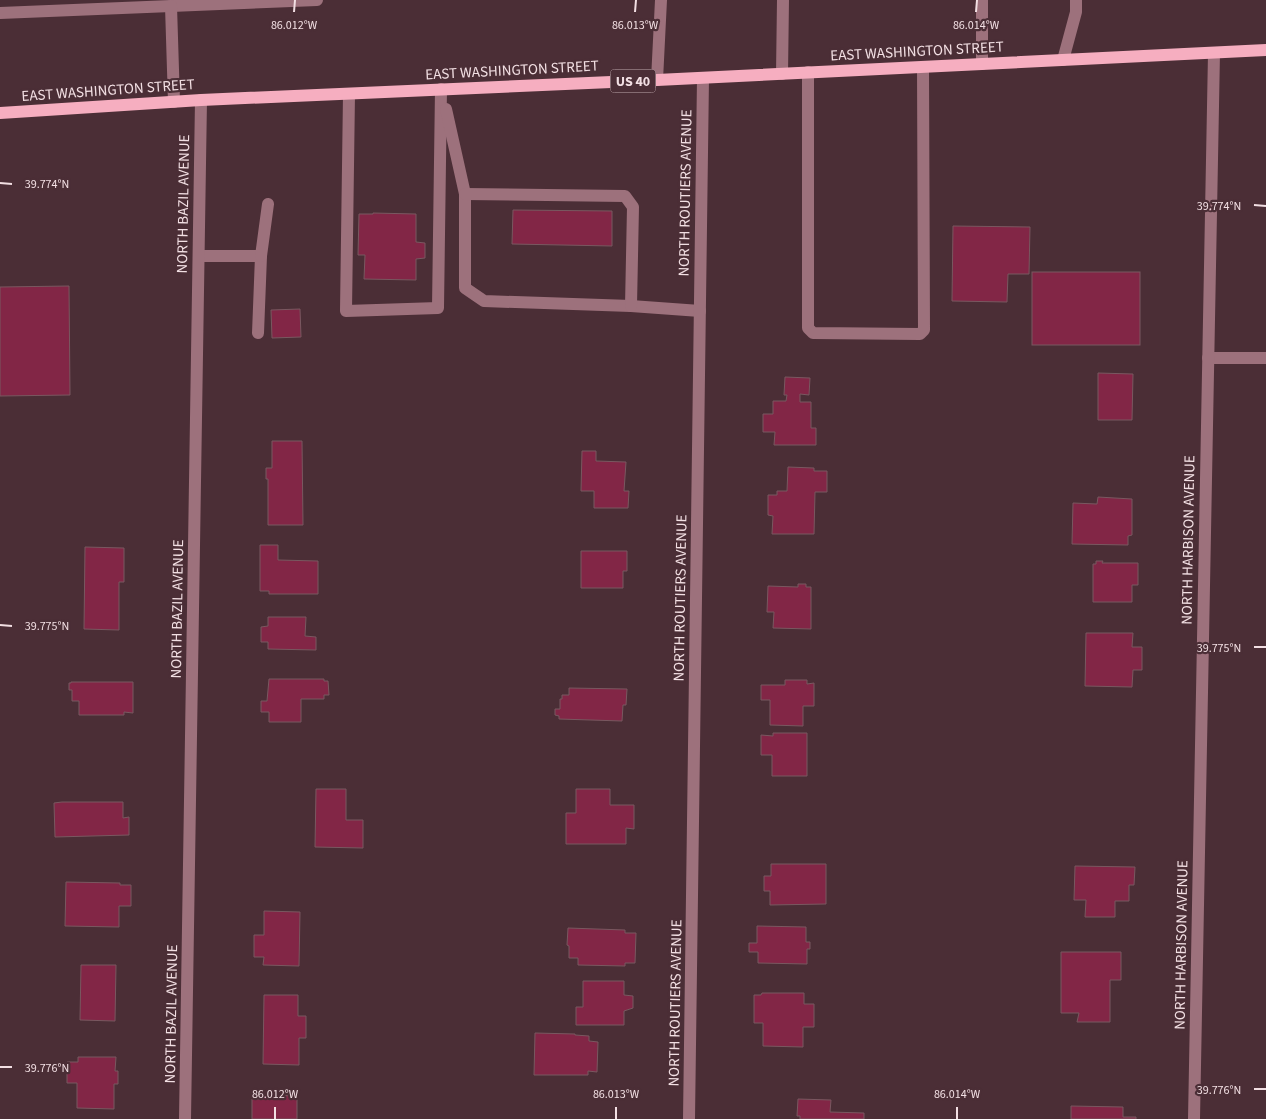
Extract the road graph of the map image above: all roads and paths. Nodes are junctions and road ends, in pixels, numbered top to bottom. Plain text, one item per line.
1 (317, 0) edge
2 (661, 0) edge
3 (783, 0) edge
4 (982, 0) edge
5 (1076, 0) edge
6 (185, 2) edge
7 (156, 3) edge
8 (91, 5) edge
9 (171, 6) junction
10 (0, 13) edge
11 (1266, 50) edge
12 (1214, 53) junction
13 (1063, 60) junction
14 (982, 64) junction
15 (923, 67) junction
16 (808, 72) junction
17 (782, 74) junction
18 (703, 78) junction
19 (657, 80) junction
20 (441, 90) junction
21 (349, 94) junction
22 (201, 100) junction
23 (174, 102) junction
24 (0, 113) edge
25 (466, 194) junction
26 (268, 204) dead end
27 (199, 256) junction
28 (261, 256) junction
29 (631, 306) junction
30 (700, 311) junction
31 (258, 333) dead end
32 (1208, 358) junction
33 (1266, 358) edge
34 (185, 1119) edge
35 (689, 1119) edge
36 (1194, 1119) edge

1 - 6 street
2 - 19 street
3 - 17 street
4 - 14 street
5 - 13 street
6 - 9 street
7 - 8 street
7 - 9 street
8 - 10 street
9 - 23 street
11 - 12 main road, EAST WASHINGTON STREET / US 40
12 - 13 main road, EAST WASHINGTON STREET / US 40
12 - 32 street, NORTH HARBISON AVENUE
13 - 14 main road, EAST WASHINGTON STREET / US 40
14 - 15 main road, EAST WASHINGTON STREET / US 40
15 - 16 main road, EAST WASHINGTON STREET / US 40
15 - 16 street
16 - 17 main road, EAST WASHINGTON STREET / US 40
17 - 18 main road, EAST WASHINGTON STREET / US 40
18 - 19 main road, EAST WASHINGTON STREET / US 40
18 - 30 street, NORTH ROUTIERS AVENUE
19 - 20 main road, EAST WASHINGTON STREET / US 40
20 - 21 main road, EAST WASHINGTON STREET / US 40
20 - 21 street
20 - 25 street
21 - 22 main road, EAST WASHINGTON STREET / US 40
22 - 23 main road, EAST WASHINGTON STREET / US 40
22 - 27 street, NORTH BAZIL AVENUE
23 - 24 main road, EAST WASHINGTON STREET / US 40
25 - 29 street
25 - 29 street
26 - 28 street
27 - 28 street
27 - 34 street, NORTH BAZIL AVENUE
28 - 31 street
29 - 30 street
30 - 35 street, NORTH ROUTIERS AVENUE
32 - 33 street
32 - 36 street, NORTH HARBISON AVENUE

